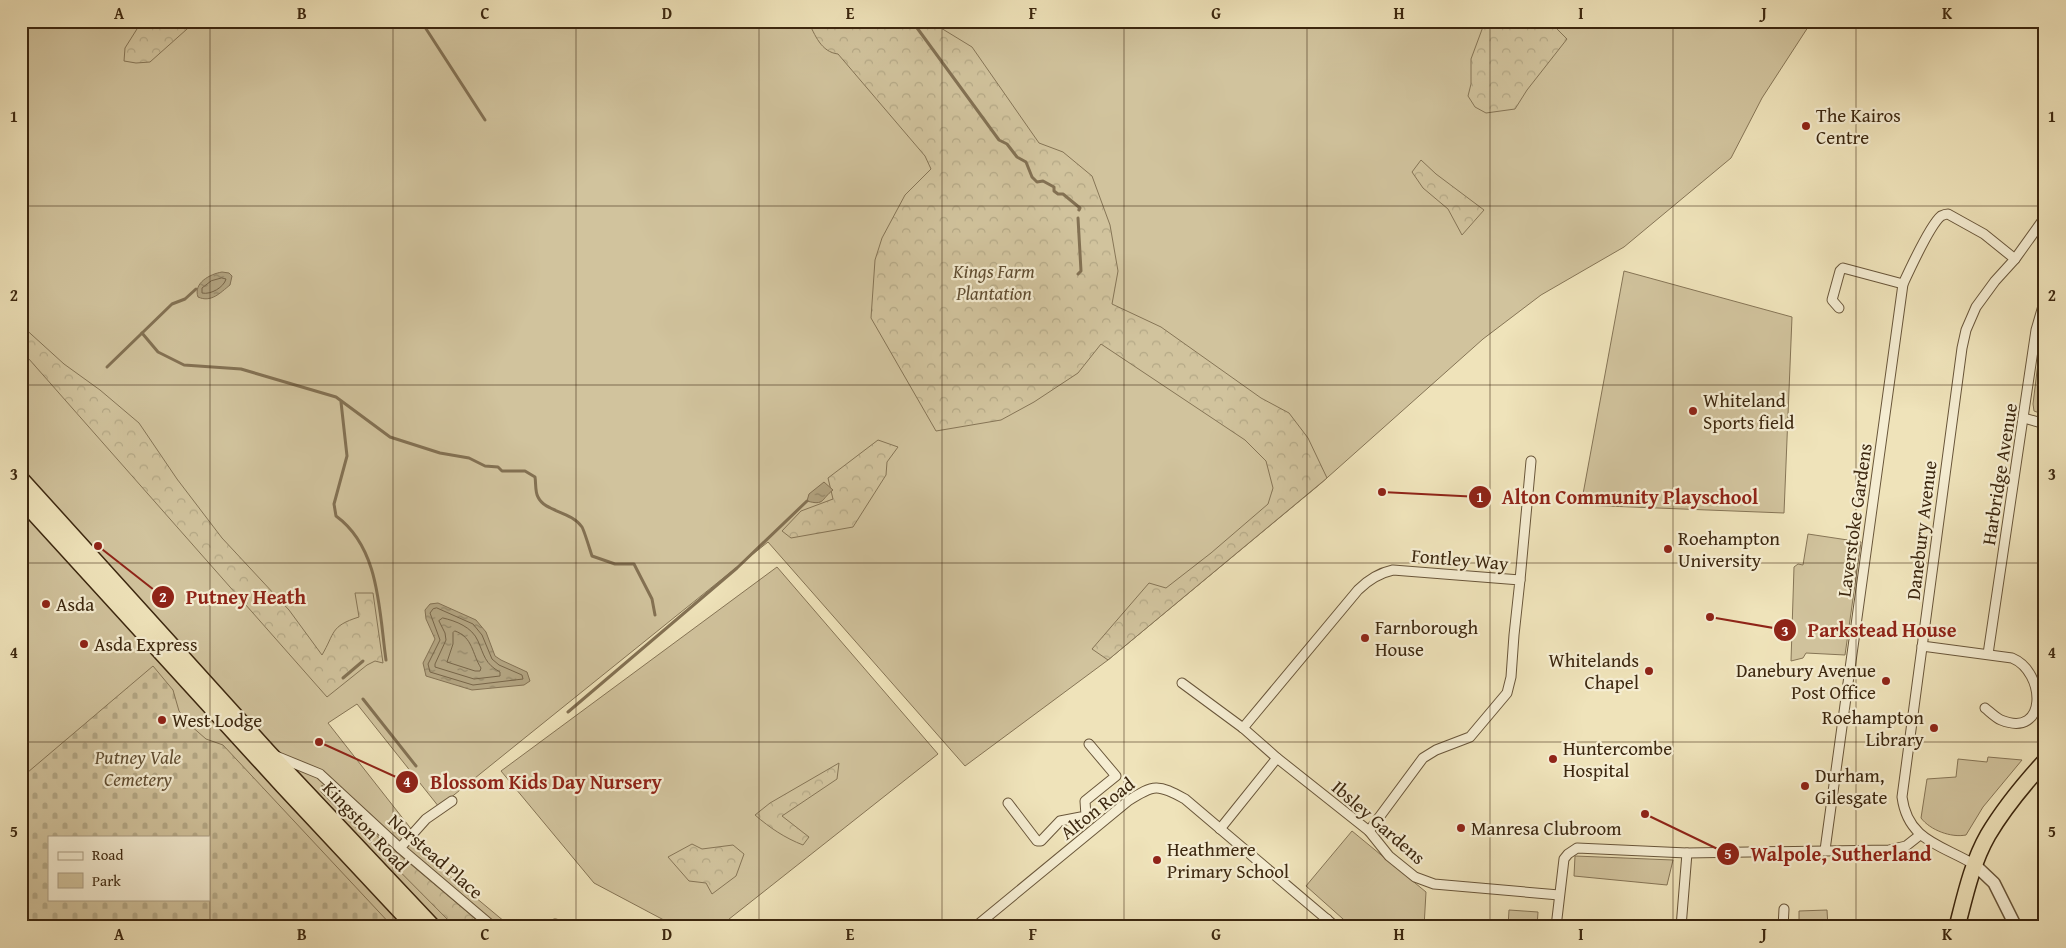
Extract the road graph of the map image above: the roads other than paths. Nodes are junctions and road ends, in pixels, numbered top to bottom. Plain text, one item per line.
1 (2045, 217) edge
2 (2015, 260) junction
3 (1903, 284) junction
4 (2045, 299) edge
5 (1839, 308) dead end
6 (2024, 418) junction
7 (2045, 424) edge
8 (1531, 461) dead end
9 (21, 479) edge
10 (21, 500) edge
11 (1520, 580) junction
12 (1922, 646) junction
13 (1988, 654) junction
14 (1182, 683) dead end
15 (1985, 708) dead end
16 (1243, 728) junction
17 (1089, 744) dead end
18 (269, 753) junction
19 (1277, 758) junction
20 (2045, 761) edge
21 (313, 772) junction
22 (304, 790) junction
23 (452, 801) dead end
24 (1008, 803) dead end
25 (1086, 816) junction
26 (1095, 829) junction
27 (1220, 830) junction
28 (1369, 831) junction
29 (1920, 835) junction
30 (400, 848) junction
31 (1825, 850) junction
32 (1687, 853) junction
33 (1975, 865) junction
34 (1559, 894) junction
35 (1784, 908) dead end
36 (1327, 919) junction
37 (415, 927) edge
38 (433, 927) edge
39 (493, 927) edge
40 (550, 927) edge
41 (563, 927) edge
42 (975, 927) edge
43 (1320, 927) edge
44 (1336, 927) edge
45 (1556, 927) edge
46 (1681, 927) edge
47 (1783, 927) edge
48 (1957, 927) edge
49 (2016, 927) edge

1 - 2 street, Danebury Avenue
2 - 3 street, Laverstoke Gardens
2 - 12 street, Danebury Avenue
3 - 5 street
3 - 31 street, Laverstoke Gardens
4 - 6 street, Harbridge Avenue
6 - 7 street
6 - 13 street, Harbridge Avenue
8 - 11 street
9 - 18 highway, Kingston Road
10 - 37 highway, Kingston Road
11 - 16 street, Fontley Way
11 - 28 street, Fontley Way
12 - 13 street
12 - 29 street, Danebury Avenue
13 - 15 street
14 - 16 street, Ibsley Gardens
16 - 19 street, Ibsley Gardens
17 - 25 street
18 - 21 street, Norstead Place
18 - 22 highway, Kingston Road
19 - 27 street
19 - 28 street, Ibsley Gardens
20 - 33 highway
21 - 22 street
21 - 30 street, Norstead Place
22 - 38 highway, Kingston Road
23 - 30 street
24 - 25 street
25 - 26 street
26 - 27 street, Alton Road
26 - 42 street, Alton Road
27 - 36 street, Alton Road
28 - 34 street, Ibsley Gardens
29 - 31 street
29 - 33 street, Danebury Avenue
30 - 39 street, Norstead Place
31 - 32 street
32 - 34 street
32 - 46 street
33 - 48 highway
33 - 49 street
34 - 45 street
35 - 47 street
36 - 43 street
36 - 44 street, Alton Road
40 - 41 street

